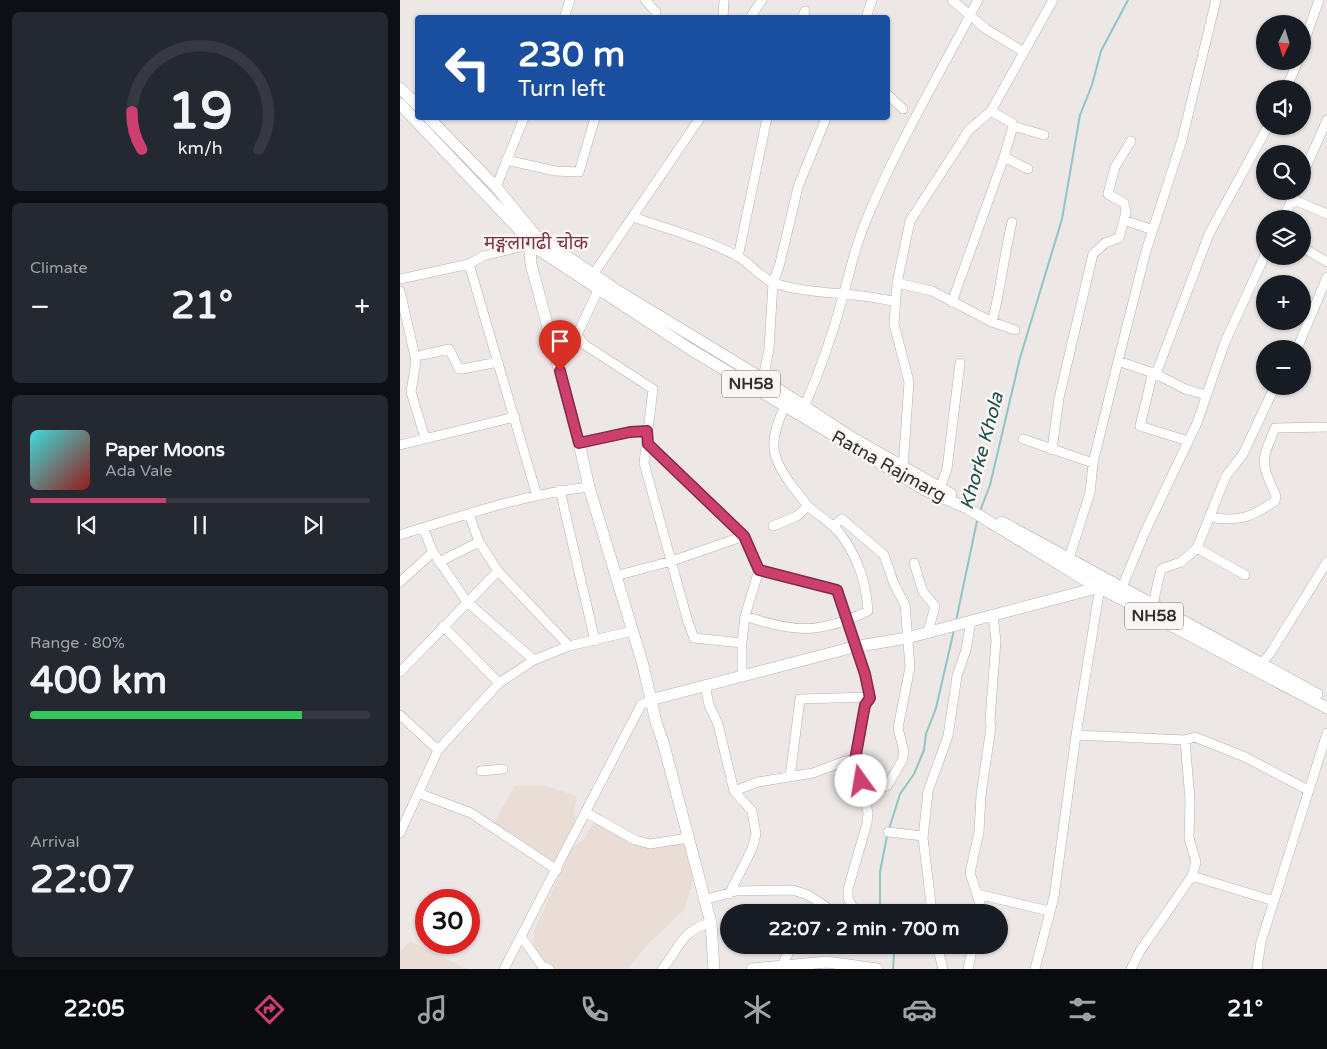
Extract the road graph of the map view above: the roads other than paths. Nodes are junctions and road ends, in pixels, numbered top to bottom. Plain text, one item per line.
1 (570, 0) edge
2 (645, 0) edge
3 (724, 0) edge
4 (762, 0) edge
5 (872, 0) edge
6 (952, 0) edge
7 (978, 0) edge
8 (1053, 0) edge
9 (1216, 0) edge
10 (1319, 0) edge
11 (656, 12) dead end
12 (565, 15) edge
13 (723, 15) edge
14 (752, 15) edge
15 (867, 15) edge
16 (970, 15) junction
17 (1311, 23) edge
18 (1024, 52) junction
19 (400, 88) edge
20 (890, 97) edge
21 (415, 103) edge
22 (400, 104) edge
23 (903, 110) dead end
24 (991, 111) junction
25 (415, 120) edge
26 (415, 120) edge
27 (431, 120) edge
28 (523, 120) edge
29 (594, 120) edge
30 (699, 120) edge
31 (768, 120) edge
32 (825, 120) edge
33 (1327, 120) edge
34 (1013, 126) junction
35 (1044, 135) dead end
36 (1263, 135) edge
37 (1131, 140) dead end
38 (1004, 156) junction
39 (1311, 156) edge
40 (506, 160) junction
41 (1028, 169) dead end
42 (496, 187) junction
43 (1303, 200) edge
44 (1327, 214) edge
45 (633, 217) junction
46 (1124, 220) junction
47 (1012, 222) dead end
48 (1153, 230) junction
49 (535, 244) junction
50 (1311, 252) edge
51 (738, 257) junction
52 (1327, 262) edge
53 (469, 264) junction
54 (1260, 265) edge
55 (1327, 277) edge
56 (590, 278) junction
57 (400, 280) edge
58 (773, 283) junction
59 (897, 283) junction
60 (598, 290) junction
61 (400, 291) edge
62 (843, 296) junction
63 (895, 302) junction
64 (952, 302) junction
65 (992, 322) junction
66 (1015, 330) dead end
67 (1301, 340) edge
68 (422, 355) dead end
69 (1118, 360) junction
70 (498, 362) junction
71 (960, 363) dead end
72 (1155, 373) junction
73 (763, 379) junction
74 (1271, 395) edge
75 (1206, 396) junction
76 (785, 406) junction
77 (804, 406) junction
78 (515, 417) junction
79 (1327, 427) edge
80 (647, 431) junction
81 (425, 438) junction
82 (1023, 439) dead end
83 (1188, 441) junction
84 (579, 443) junction
85 (648, 444) junction
86 (400, 446) edge
87 (1052, 450) junction
88 (1093, 463) junction
89 (902, 467) junction
90 (588, 487) junction
91 (940, 488) junction
92 (560, 490) junction
93 (537, 496) junction
94 (967, 505) junction
95 (808, 506) junction
96 (469, 514) junction
97 (983, 516) junction
98 (1209, 517) junction
99 (774, 526) dead end
100 (833, 526) junction
101 (423, 528) junction
102 (400, 535) edge
103 (744, 536) junction
104 (479, 542) junction
105 (1198, 548) junction
106 (433, 552) junction
107 (1069, 558) junction
108 (672, 561) junction
109 (439, 562) junction
110 (1327, 562) edge
111 (914, 563) dead end
112 (759, 570) junction
113 (498, 571) junction
114 (1087, 575) junction
115 (616, 576) junction
116 (1245, 576) dead end
117 (400, 582) edge
118 (1100, 587) junction
119 (1120, 593) junction
120 (467, 602) junction
121 (1153, 604) junction
122 (993, 615) junction
123 (745, 616) junction
124 (847, 621) junction
125 (971, 622) junction
126 (443, 626) junction
127 (632, 631) junction
128 (928, 632) junction
129 (906, 638) junction
130 (595, 641) junction
131 (742, 642) junction
132 (569, 646) junction
133 (854, 646) junction
134 (534, 660) junction
135 (1258, 667) junction
136 (400, 672) edge
137 (742, 676) junction
138 (499, 682) junction
139 (705, 685) junction
140 (870, 698) junction
141 (650, 700) junction
142 (1327, 700) edge
143 (1327, 708) edge
144 (400, 715) edge
145 (1327, 733) edge
146 (1076, 735) junction
147 (1185, 740) junction
148 (438, 750) junction
149 (855, 760) junction
150 (503, 769) dead end
151 (481, 771) dead end
152 (790, 776) junction
153 (869, 789) junction
154 (1308, 790) junction
155 (734, 791) junction
156 (418, 793) junction
157 (587, 813) junction
158 (888, 832) dead end
159 (400, 833) edge
160 (923, 836) junction
161 (688, 838) junction
162 (557, 870) junction
163 (1192, 876) junction
164 (729, 894) junction
165 (977, 894) junction
166 (704, 900) junction
167 (1274, 902) junction
168 (815, 904) edge
169 (851, 904) edge
170 (931, 904) edge
171 (979, 904) edge
172 (1049, 911) junction
173 (711, 923) junction
174 (521, 936) junction
175 (788, 954) edge
176 (939, 954) edge
177 (972, 954) edge
178 (781, 966) junction
179 (504, 969) edge
180 (548, 969) edge
181 (662, 969) edge
182 (714, 969) edge
183 (752, 969) edge
184 (877, 969) edge
185 (943, 969) edge
186 (968, 969) edge
187 (1035, 969) edge
188 (1131, 969) edge
189 (1257, 969) edge

1 - 12 street
2 - 11 street
3 - 13 street
4 - 14 street
5 - 15 street
6 - 16 street
7 - 16 street
8 - 18 street
9 - 48 street
10 - 17 street
16 - 18 street
16 - 62 street
18 - 24 street
19 - 21 main road
20 - 23 street
22 - 26 main road, Ratna Rajmarg / NH58
24 - 34 street
24 - 59 street
25 - 49 main road, Ratna Rajmarg / NH58
27 - 42 main road, Ratna Rajmarg / NH58
28 - 40 street
29 - 40 street
30 - 45 street
31 - 51 street
32 - 58 street
33 - 39 street
34 - 35 street
34 - 38 street
36 - 72 street
37 - 46 street
38 - 41 street
38 - 64 street
40 - 42 street
42 - 49 main road, Ratna Rajmarg / NH58
43 - 44 street
45 - 51 street
45 - 56 street
46 - 48 street
46 - 87 street
47 - 65 street
48 - 69 street
49 - 53 street
49 - 56 main road, Ratna Rajmarg / NH58
49 - 84 main road
50 - 52 street
51 - 58 street
53 - 57 street
53 - 70 street
54 - 75 street
55 - 67 street
56 - 60 main road, Ratna Rajmarg / NH58
56 - 73 main road, Ratna Rajmarg / NH58
58 - 62 street
58 - 73 street
59 - 63 street
59 - 64 street
60 - 76 main road, Ratna Rajmarg / NH58
60 - 80 street
61 - 81 street
62 - 63 street
62 - 77 street
63 - 89 street
64 - 65 street
65 - 66 street
68 - 70 street
69 - 72 street
69 - 88 street
70 - 78 street
71 - 91 street
72 - 75 street
72 - 83 street
73 - 77 main road, Ratna Rajmarg / NH58
74 - 98 street
75 - 83 street
76 - 94 main road, Ratna Rajmarg / NH58
76 - 95 street
77 - 89 main road, Ratna Rajmarg / NH58
78 - 81 street
78 - 93 street
79 - 98 street
80 - 84 street
80 - 85 street
81 - 86 street
82 - 87 street
83 - 119 street
84 - 90 main road
85 - 103 street
85 - 108 street
87 - 88 street
88 - 107 street
89 - 91 main road, Ratna Rajmarg / NH58
90 - 92 street
90 - 115 main road
91 - 94 main road, Ratna Rajmarg / NH58
92 - 93 street
92 - 130 street
93 - 96 street
94 - 97 main road, Ratna Rajmarg / NH58
95 - 99 street
95 - 100 street
96 - 101 street
96 - 104 street
97 - 107 main road, NH58
97 - 114 main road, Ratna Rajmarg / NH58
98 - 105 street
100 - 124 street
100 - 129 street
101 - 102 street
101 - 106 street
103 - 108 street
103 - 112 street
104 - 109 street
104 - 113 street
105 - 116 street
105 - 121 street
106 - 109 street
106 - 117 street
107 - 114 main road, NH58
108 - 115 street
108 - 131 street
109 - 120 street
110 - 135 street
111 - 128 street
112 - 123 street
112 - 124 street
113 - 120 street
113 - 132 street
114 - 118 main road, Ratna Rajmarg / NH58
114 - 119 main road, NH58
115 - 127 main road
118 - 119 main road, Ratna Rajmarg / NH58
118 - 122 main road
118 - 146 street
119 - 121 main road, NH58
119 - 135 main road, Ratna Rajmarg / NH58
120 - 126 street
120 - 134 street
121 - 135 main road, NH58
122 - 125 main road
122 - 165 street
123 - 124 street
123 - 131 street
124 - 133 street
125 - 128 main road
125 - 160 street
126 - 136 street
126 - 138 street
127 - 130 street
127 - 141 main road
128 - 129 main road
129 - 133 main road
129 - 153 street
130 - 132 street
131 - 137 street
132 - 134 street
133 - 137 main road
133 - 140 street
134 - 138 street
135 - 142 main road, NH58
135 - 143 main road, Ratna Rajmarg / NH58
137 - 139 main road
138 - 148 street
139 - 141 main road
139 - 155 street
140 - 149 street
140 - 152 street
141 - 157 street
141 - 161 main road
144 - 148 street
145 - 154 street
146 - 147 street
146 - 172 street
147 - 154 street
147 - 163 street
148 - 156 street
149 - 152 street
149 - 153 street
150 - 151 street
152 - 155 street
153 - 169 street
154 - 167 street
155 - 164 street
156 - 159 street
156 - 162 street
157 - 161 street
157 - 162 street
158 - 160 street
160 - 170 street
161 - 166 main road
162 - 174 street
163 - 167 street
163 - 188 street
164 - 166 street
164 - 168 street
165 - 171 street
165 - 172 street
166 - 173 main road
167 - 189 street
172 - 187 street
173 - 181 street
173 - 182 main road
174 - 179 street
174 - 180 street
175 - 178 street
176 - 185 street
177 - 186 street
178 - 183 main road
178 - 184 main road

